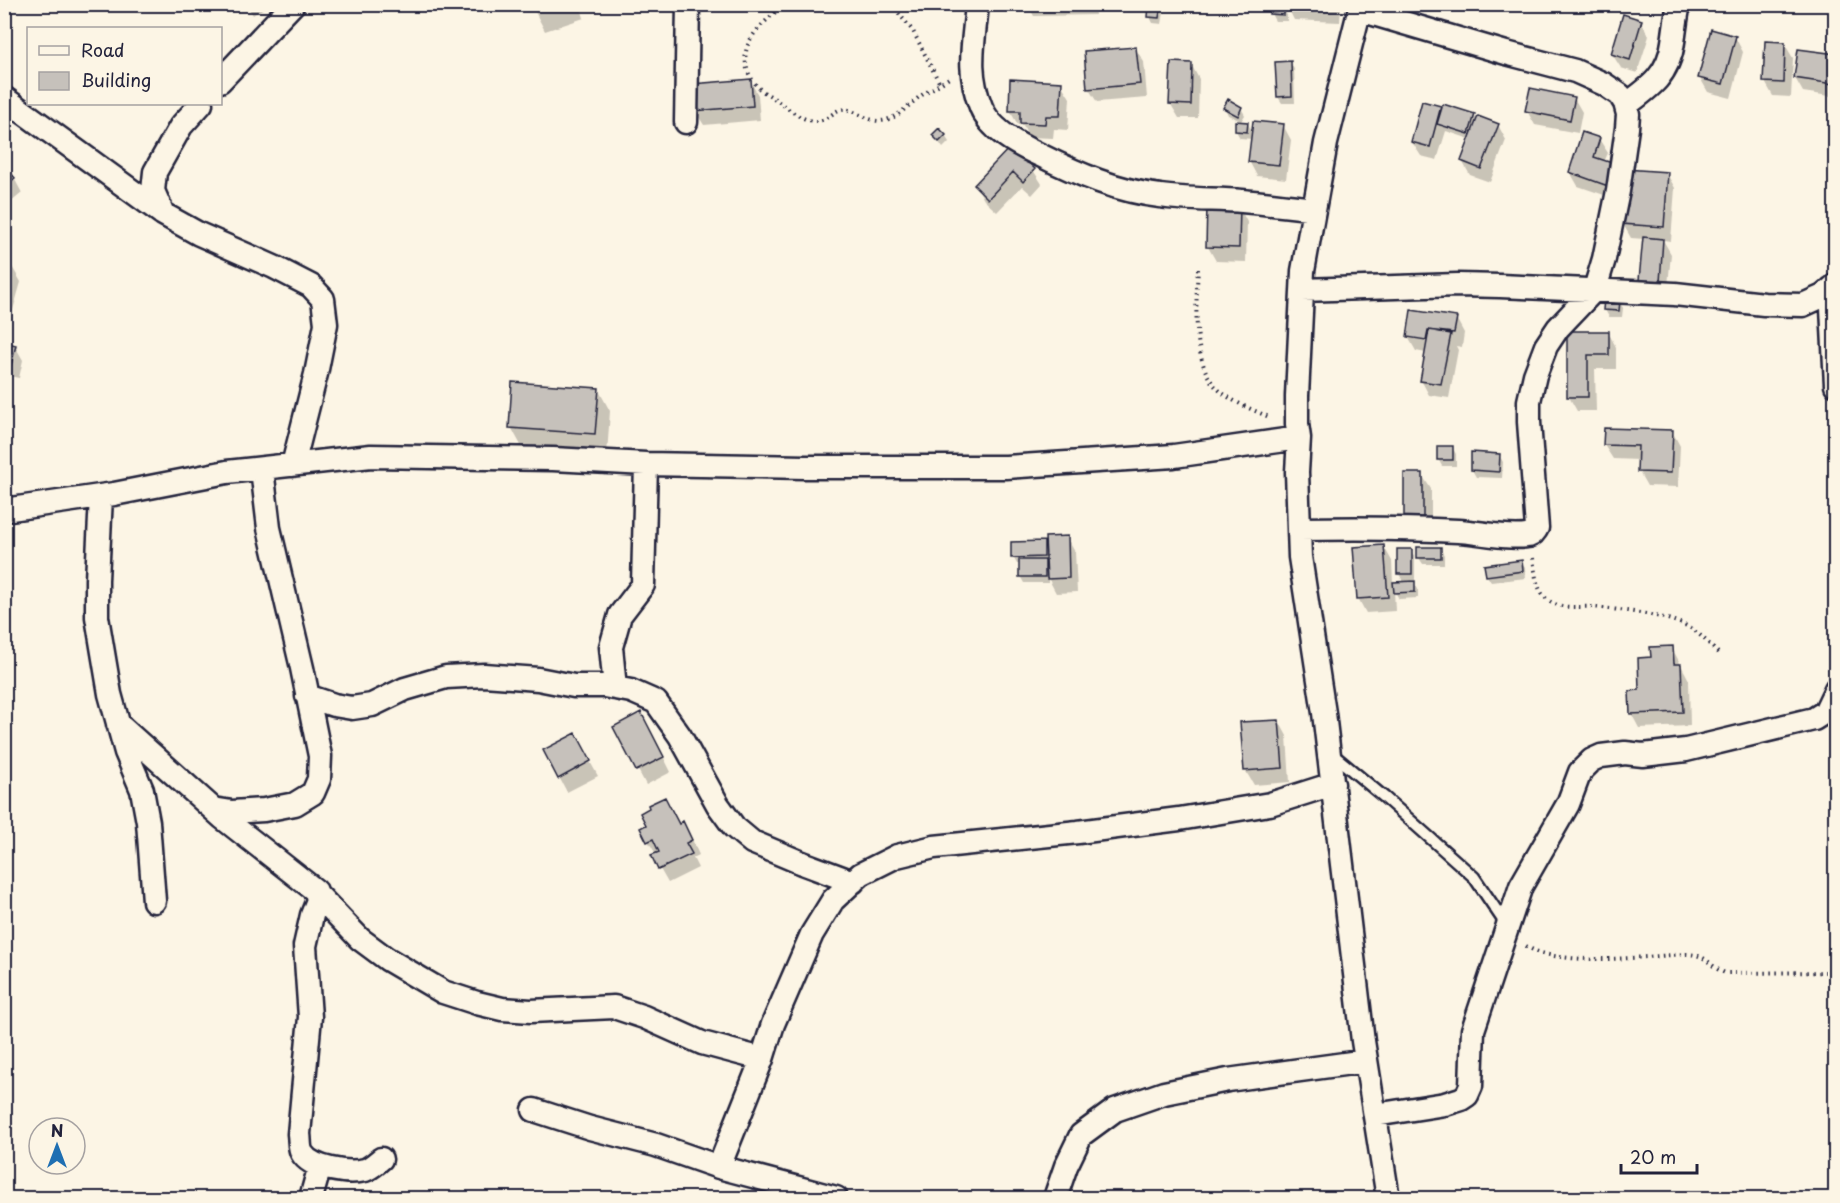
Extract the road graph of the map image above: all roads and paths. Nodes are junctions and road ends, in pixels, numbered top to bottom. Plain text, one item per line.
1 (292, 4) edge
2 (688, 4) edge
3 (784, 4) edge
4 (891, 4) edge
5 (977, 4) edge
6 (1679, 4) edge
7 (1360, 7) edge
8 (971, 64) junction
9 (222, 79) edge
10 (940, 84) junction
11 (4, 98) edge
12 (200, 105) edge
13 (1626, 105) junction
14 (687, 122) dead end
15 (1314, 209) junction
16 (164, 214) junction
17 (1198, 269) dead end
18 (1833, 287) edge
19 (1595, 289) junction
20 (1302, 290) junction
21 (1836, 385) edge
22 (1298, 431) junction
23 (646, 464) junction
24 (293, 465) junction
25 (262, 469) junction
26 (101, 496) junction
27 (4, 510) edge
28 (1299, 529) junction
29 (1529, 537) junction
30 (1720, 655) dead end
31 (615, 688) junction
32 (1836, 689) edge
33 (307, 696) junction
34 (118, 724) junction
35 (1329, 751) junction
36 (1333, 784) junction
37 (213, 809) junction
38 (853, 882) junction
39 (318, 895) junction
40 (154, 901) dead end
41 (1507, 926) junction
42 (1836, 972) edge
43 (762, 1059) junction
44 (1366, 1061) junction
45 (534, 1110) dead end
46 (1375, 1115) junction
47 (381, 1159) dead end
48 (320, 1166) junction
49 (719, 1167) junction
50 (311, 1198) edge
51 (836, 1198) edge
52 (1055, 1198) edge
53 (1388, 1198) edge

1 - 9 street
2 - 14 street
3 - 10 path
4 - 10 path
5 - 8 street
6 - 13 street
7 - 13 street
7 - 15 street
8 - 10 path
8 - 15 street
11 - 16 street
12 - 16 street
13 - 19 street
15 - 20 street
16 - 24 street
17 - 22 path
18 - 19 street
18 - 21 street
19 - 20 street
19 - 29 street
20 - 22 street
22 - 23 street
22 - 28 street
23 - 24 street
23 - 31 street
24 - 25 street
25 - 26 street
25 - 33 street
26 - 27 street
26 - 34 street
28 - 29 street
28 - 35 street
29 - 30 path
31 - 33 street
31 - 38 street
32 - 41 street
33 - 37 street
34 - 37 street
34 - 40 street
35 - 36 street
35 - 41 lane
36 - 38 street
36 - 44 street
37 - 39 street
38 - 43 street
39 - 43 street
39 - 48 street
41 - 42 path
41 - 46 street
43 - 49 street
44 - 46 street
44 - 52 street
45 - 49 street
46 - 53 street
47 - 48 street
48 - 50 street
49 - 51 street

